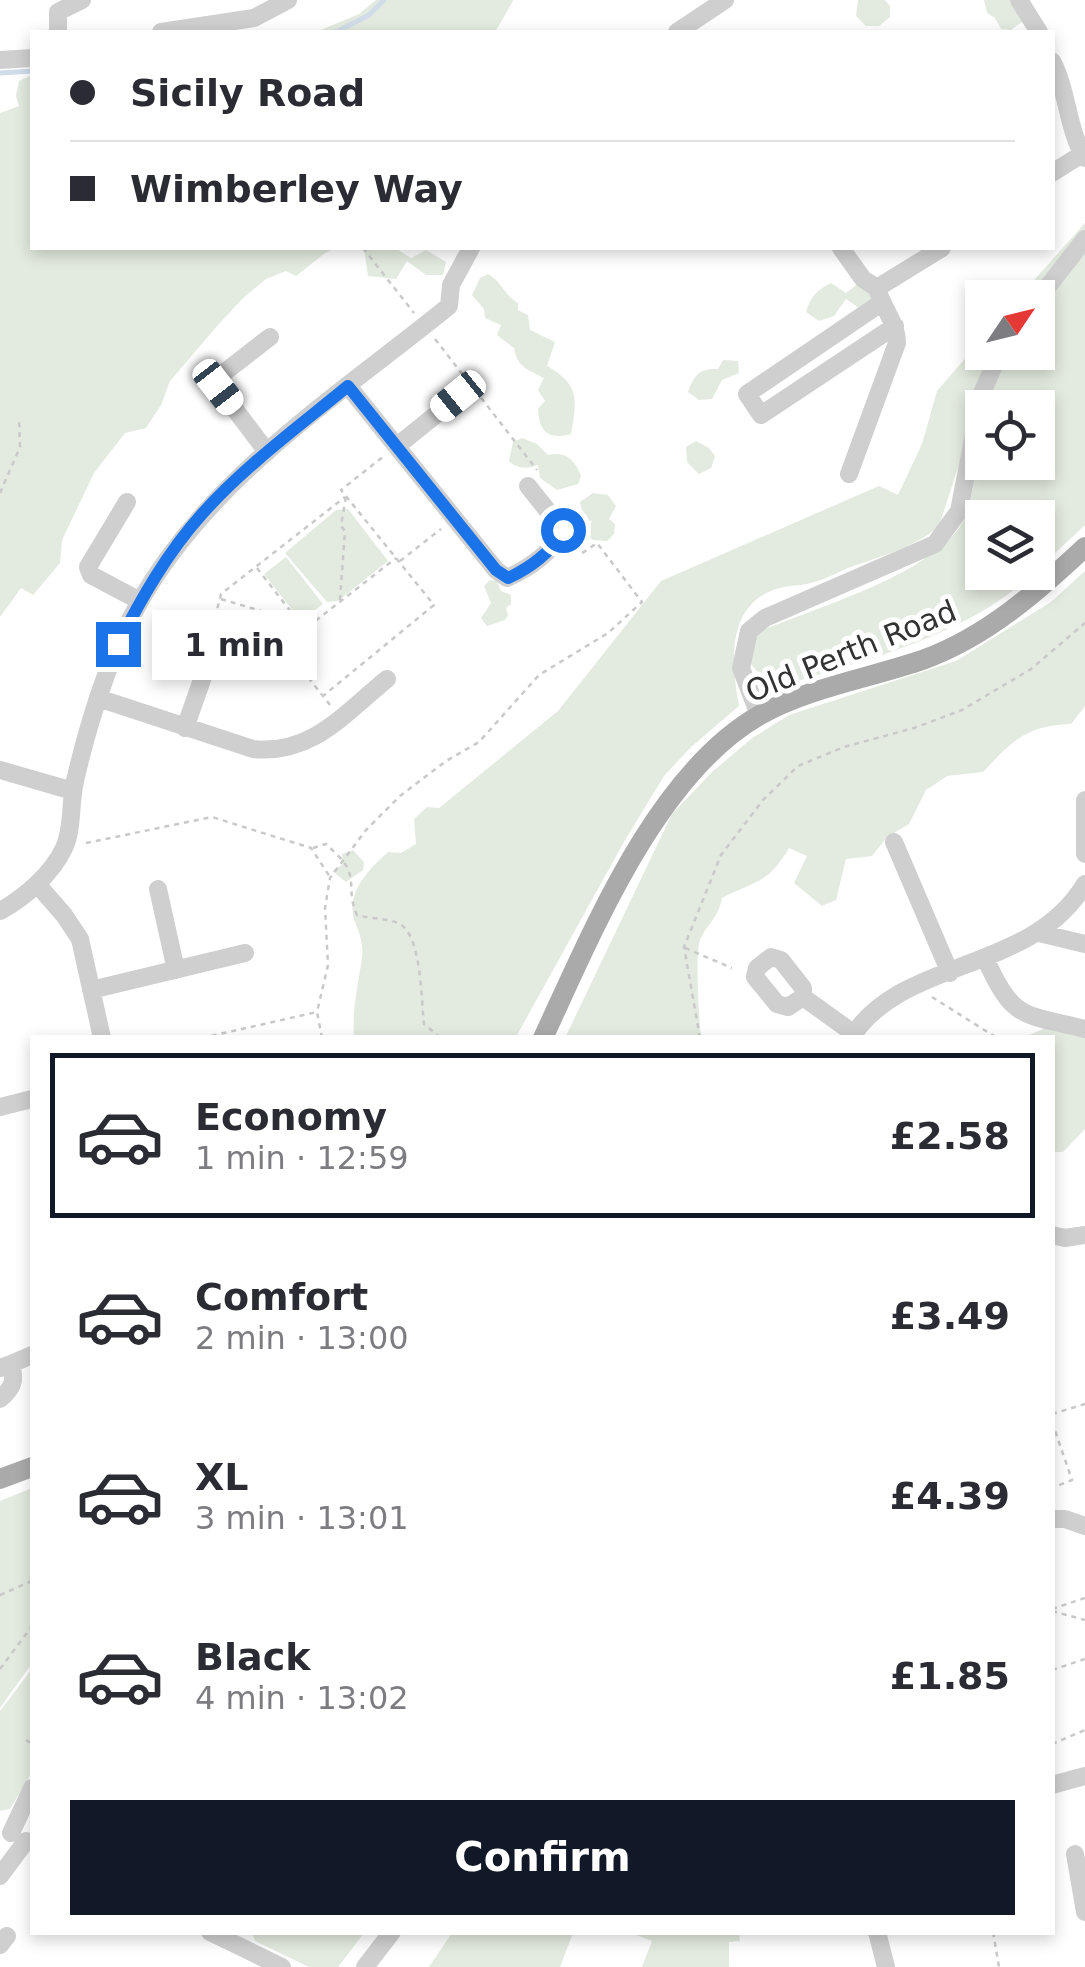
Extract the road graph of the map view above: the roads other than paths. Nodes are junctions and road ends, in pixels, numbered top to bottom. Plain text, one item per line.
1 (82, 0) edge
2 (724, 0) edge
3 (1019, 0) edge
4 (276, 3) edge
5 (58, 30) edge
6 (174, 30) edge
7 (687, 30) edge
8 (1037, 30) edge
9 (30, 58) edge
10 (0, 60) edge
11 (1055, 67) edge
12 (1080, 127) edge
13 (1083, 156) edge
14 (1055, 171) edge
15 (1085, 240) edge
16 (470, 250) edge
17 (842, 250) edge
18 (939, 250) edge
19 (1054, 280) edge
20 (879, 295) junction
21 (895, 326) junction
22 (270, 338) dead end
23 (992, 370) edge
24 (348, 386) junction
25 (458, 396) dead end
26 (396, 446) junction
27 (267, 452) junction
28 (849, 474) dead end
29 (528, 486) road end
30 (127, 502) dead end
31 (1085, 547) edge
32 (140, 601) junction
33 (292, 646) road end
34 (388, 679) dead end
35 (98, 698) junction
36 (759, 716) junction
37 (186, 728) junction
38 (0, 770) edge
39 (73, 791) junction
40 (1085, 800) edge
41 (894, 842) dead end
42 (1085, 854) edge
43 (37, 884) junction
44 (1085, 884) edge
45 (158, 890) dead end
46 (0, 911) edge
47 (1039, 933) junction
48 (1085, 944) edge
49 (245, 953) dead end
50 (985, 958) junction
51 (176, 970) junction
52 (950, 973) junction
53 (91, 990) junction
54 (803, 997) dead end
55 (1085, 1029) edge
56 (101, 1035) edge
57 (544, 1035) edge
58 (851, 1035) edge
59 (853, 1035) edge
60 (30, 1100) edge
61 (0, 1107) edge
62 (1085, 1235) edge
63 (1055, 1236) edge
64 (30, 1356) edge
65 (6, 1366) edge
66 (0, 1399) edge
67 (30, 1468) edge
68 (0, 1479) edge
69 (1055, 1519) edge
70 (1085, 1525) edge
71 (1085, 1776) edge
72 (1055, 1784) edge
73 (30, 1795) edge
74 (17, 1837) edge
75 (1075, 1854) dead end
76 (0, 1876) edge
77 (1085, 1912) edge
78 (216, 1935) edge
79 (390, 1935) edge
80 (878, 1935) edge
81 (282, 1967) edge
82 (365, 1967) edge
83 (886, 1967) edge

1 - 5 street
2 - 7 street
3 - 8 street
4 - 6 street
9 - 10 street
11 - 12 street
12 - 13 street
13 - 14 street
15 - 19 street
16 - 24 street
17 - 20 street
18 - 20 street
20 - 21 street
20 - 21 street
21 - 28 street
22 - 27 street
23 - 36 street
24 - 26 street
24 - 27 street
25 - 26 street
26 - 29 street
27 - 32 street
30 - 32 street
31 - 36 main road, Old Perth Road
32 - 35 street
33 - 37 street
34 - 37 street
35 - 37 street
35 - 39 street
36 - 57 main road, Old Perth Road
38 - 39 street
39 - 43 street
40 - 42 street
41 - 52 street
43 - 46 street
43 - 53 street
44 - 47 street
45 - 51 street
47 - 48 street
47 - 50 street
49 - 51 street
50 - 52 street
50 - 55 street
51 - 53 street
52 - 59 street
53 - 56 street
54 - 58 street
60 - 61 street
62 - 63 street
64 - 65 street
65 - 66 street
67 - 68 main road
69 - 70 street
71 - 72 street
73 - 74 street
74 - 76 street
75 - 77 street
78 - 81 street
79 - 82 street
80 - 83 street

